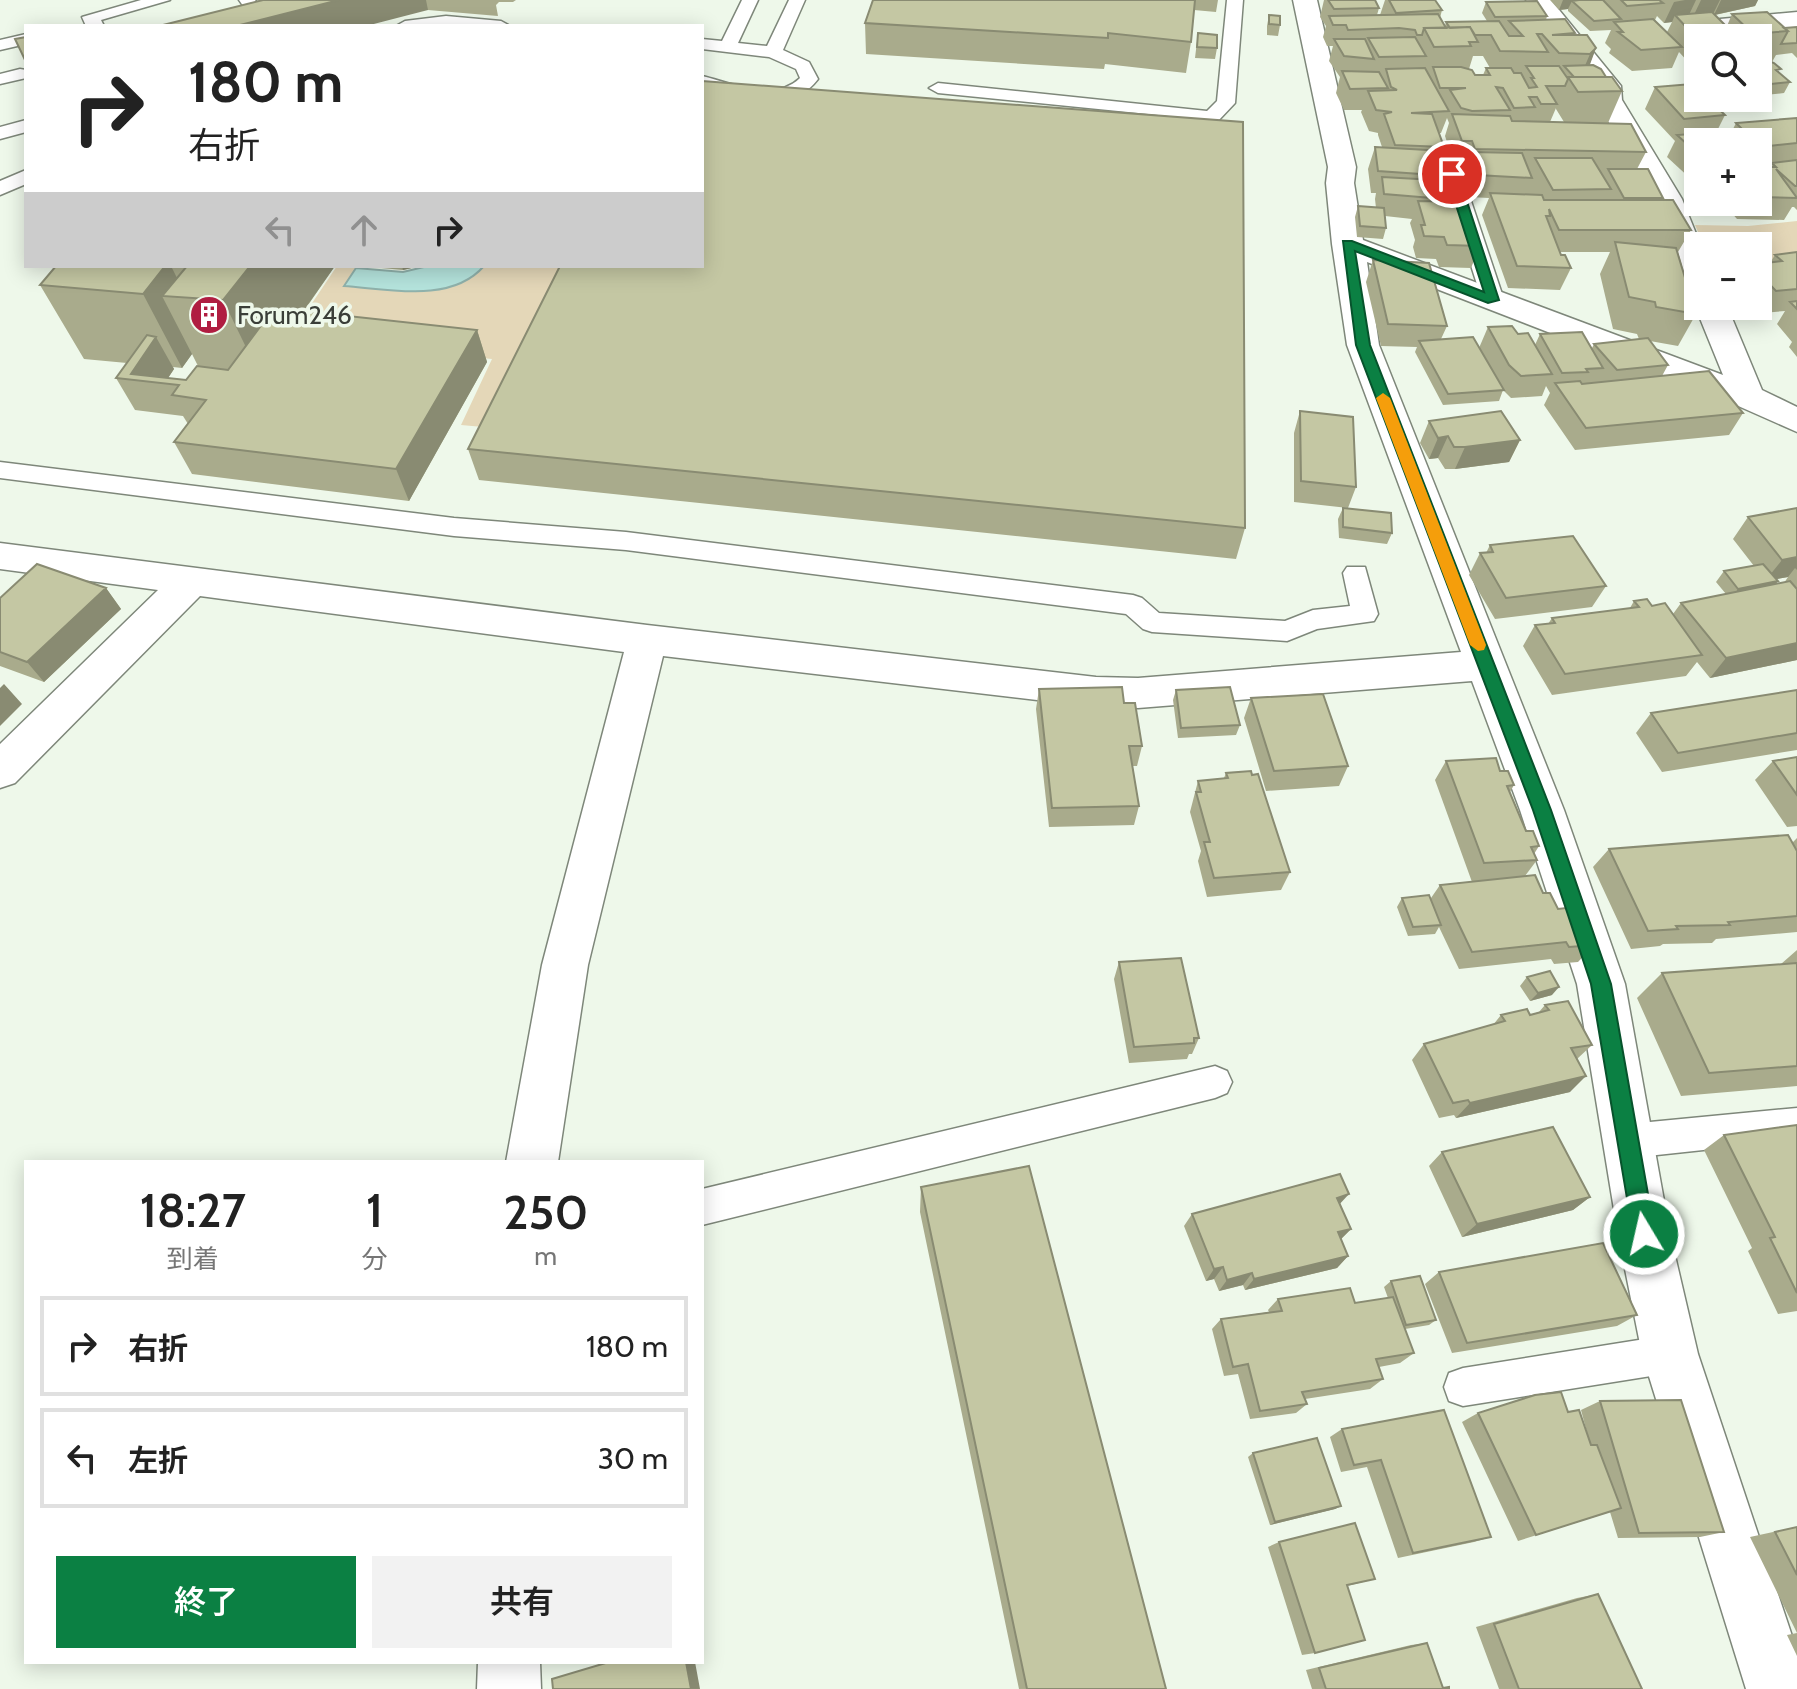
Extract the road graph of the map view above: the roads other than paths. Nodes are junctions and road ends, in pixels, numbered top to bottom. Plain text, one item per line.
1 (81, 0) edge
2 (162, 0) edge
3 (247, 0) edge
4 (750, 0) edge
5 (797, 0) edge
6 (1235, 0) edge
7 (1305, 0) edge
8 (1538, 0) edge
9 (1797, 20) edge
10 (90, 23) edge
11 (210, 24) edge
12 (421, 24) edge
13 (479, 24) edge
14 (1754, 24) edge
15 (1606, 37) dead end
16 (1564, 38) junction
17 (24, 39) edge
18 (704, 44) edge
19 (0, 45) edge
20 (728, 46) junction
21 (773, 52) junction
22 (704, 66) edge
23 (20, 74) edge
24 (0, 79) edge
25 (704, 82) edge
26 (1574, 82) edge
27 (1606, 82) junction
28 (938, 88) dead end
29 (24, 127) edge
30 (0, 133) edge
31 (1452, 174) edge
32 (24, 177) edge
33 (0, 189) edge
34 (1684, 241) edge
35 (1347, 244) junction
36 (1493, 300) junction
37 (1717, 320) edge
38 (1748, 397) junction
39 (1797, 421) edge
40 (0, 470) edge
41 (0, 556) edge
42 (1356, 573) dead end
43 (193, 579) junction
44 (647, 640) junction
45 (1485, 665) junction
46 (0, 771) edge
47 (1215, 1082) dead end
48 (1797, 1124) edge
49 (1629, 1141) junction
50 (532, 1160) edge
51 (704, 1207) edge
52 (1670, 1354) junction
53 (1463, 1387) dead end
54 (509, 1664) edge
55 (509, 1689) edge
56 (1778, 1689) edge

1 - 10 lane
2 - 10 lane
3 - 11 lane
4 - 20 lane
5 - 21 lane
6 - 28 lane
7 - 35 street
8 - 16 street
9 - 14 street
12 - 13 lane
15 - 16 street
16 - 27 street
17 - 19 lane
18 - 20 lane
20 - 21 lane
21 - 22 lane
21 - 25 lane
23 - 24 lane
26 - 27 lane
27 - 34 street
29 - 30 lane
31 - 36 lane
32 - 33 lane
35 - 36 street
35 - 45 street
36 - 38 street
37 - 38 street
38 - 39 street
40 - 42 lane
41 - 43 street
43 - 44 street
43 - 46 street
44 - 45 street
44 - 50 street
45 - 49 street
47 - 51 lane
48 - 49 lane
49 - 52 street
52 - 53 lane
52 - 56 street
54 - 55 street

